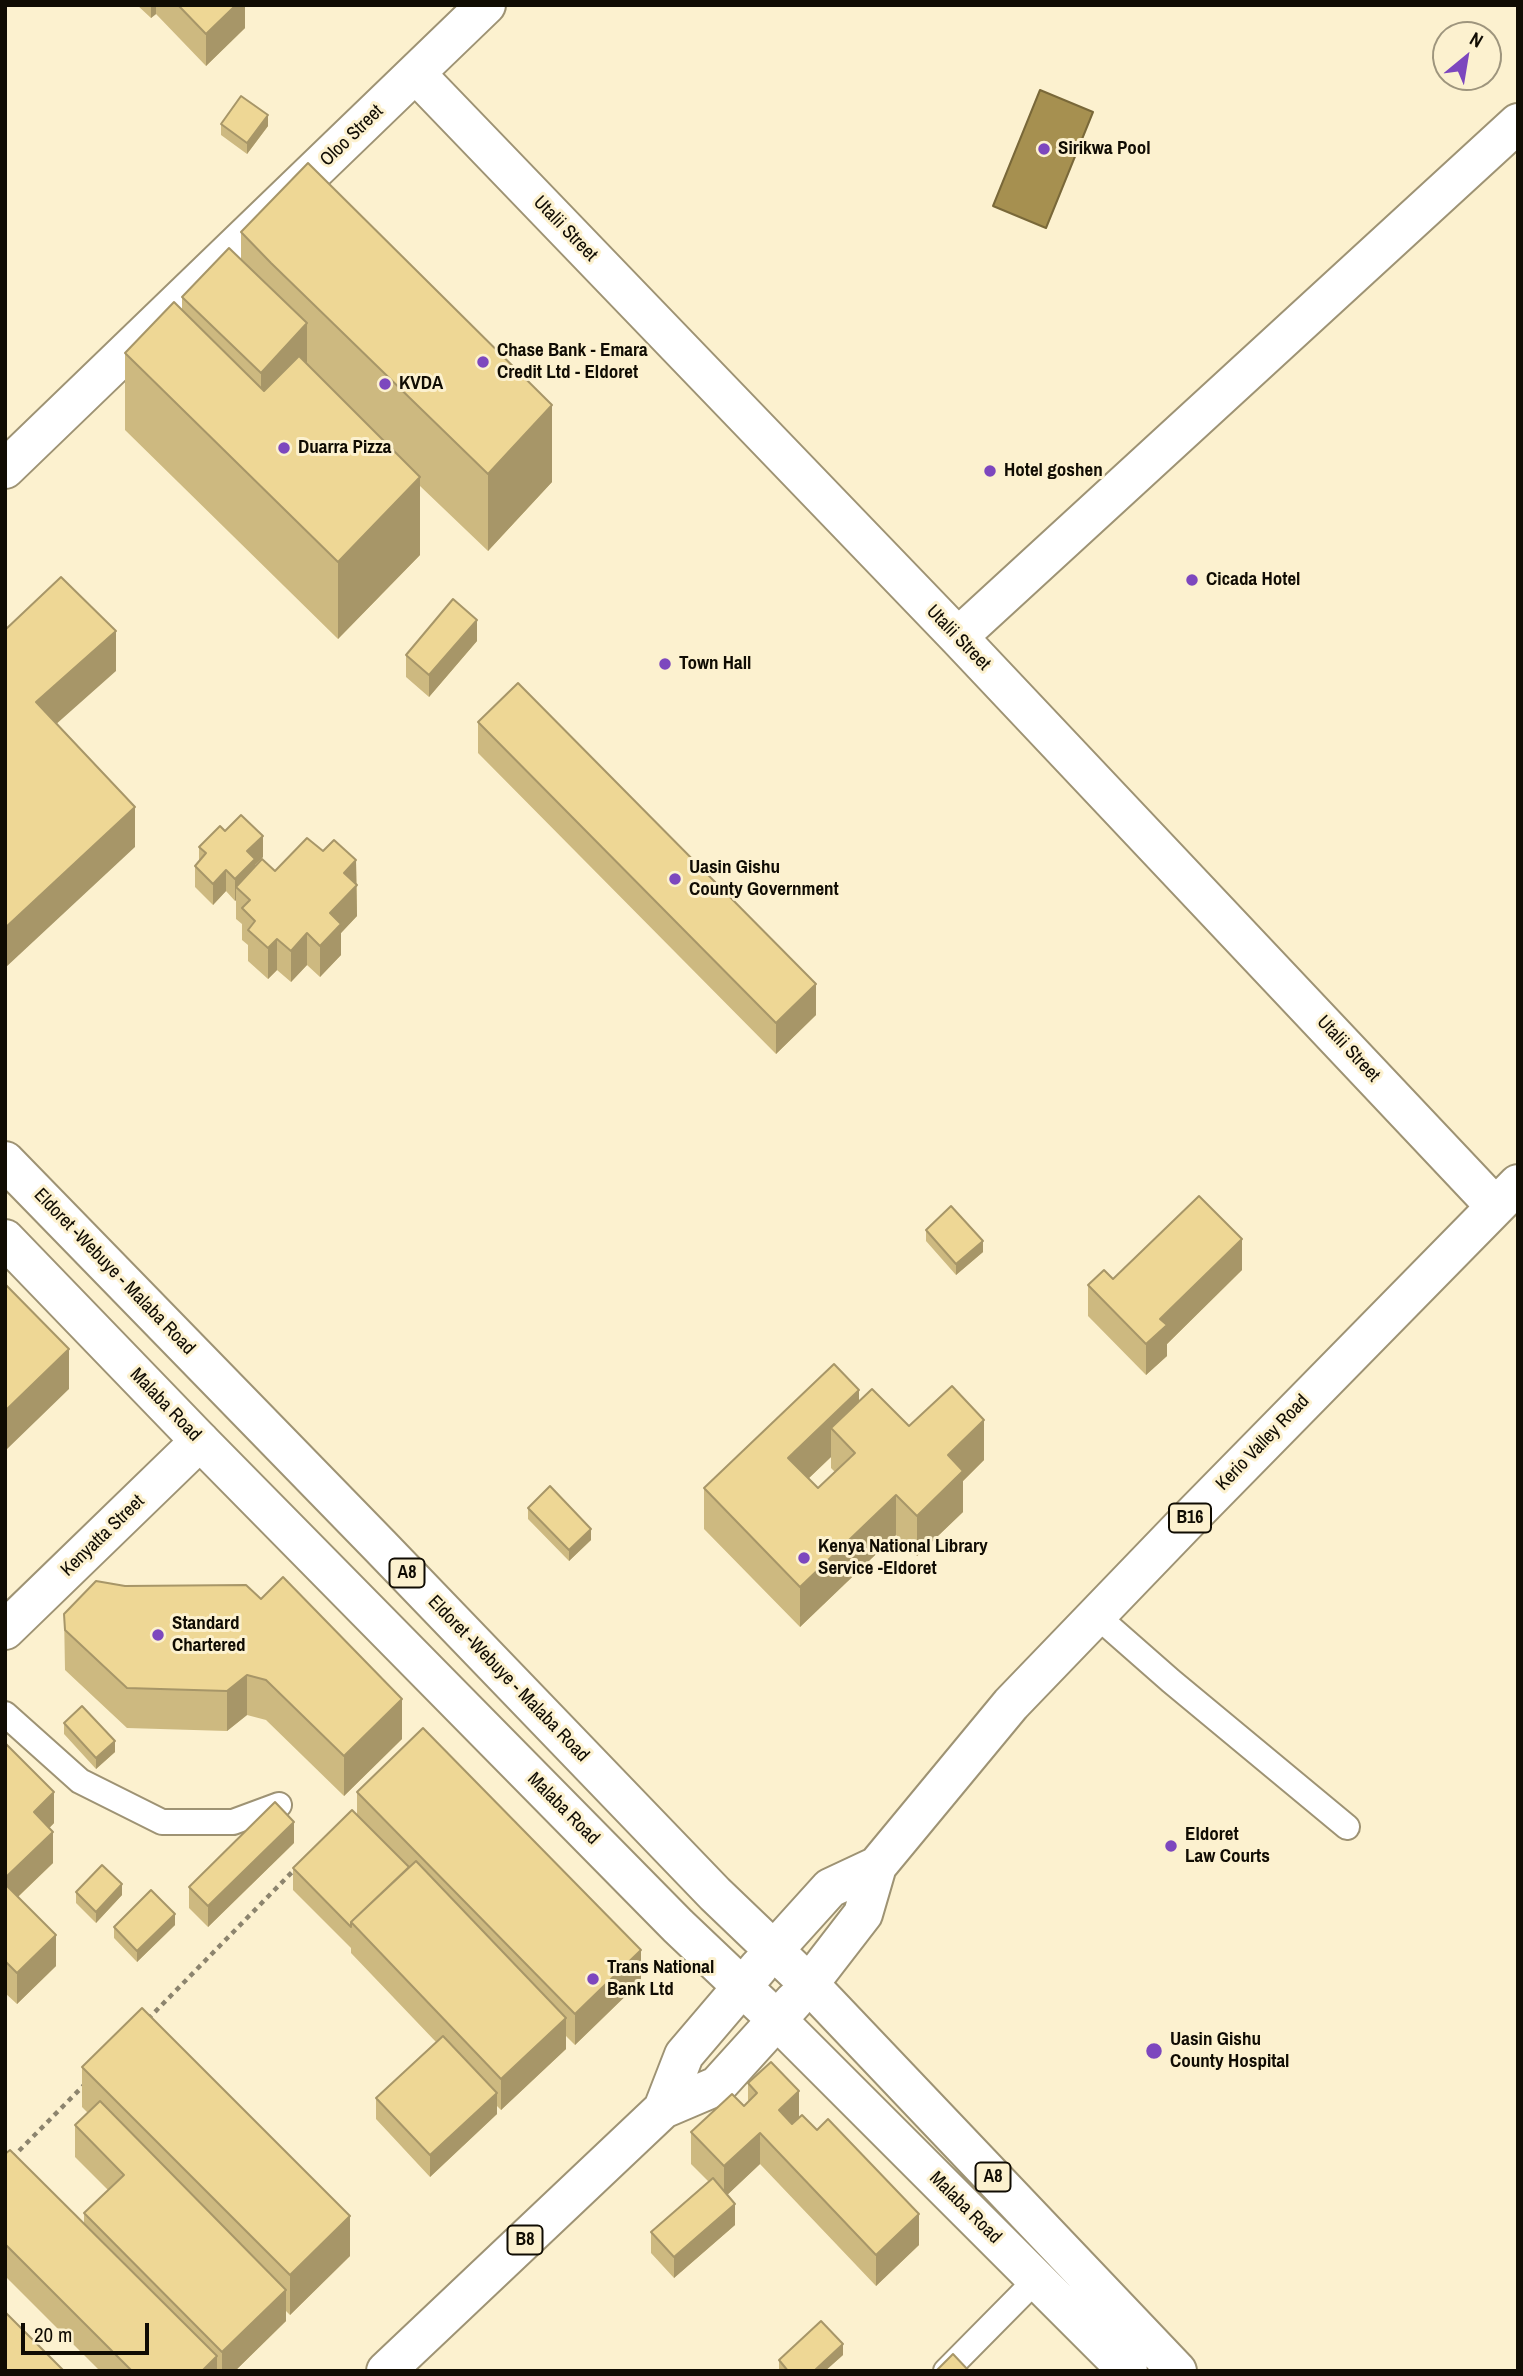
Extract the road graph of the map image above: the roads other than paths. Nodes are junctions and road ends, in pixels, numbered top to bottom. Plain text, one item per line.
1 (486, 5) edge
2 (416, 74) junction
3 (1518, 122) edge
4 (5, 469) edge
5 (958, 637) junction
6 (5, 1161) edge
7 (1507, 1195) edge
8 (5, 1239) edge
9 (200, 1441) junction
10 (1097, 1616) junction
11 (5, 1630) edge
12 (5, 1714) edge
13 (279, 1805) edge
14 (1347, 1827) dead end
15 (877, 1866) junction
16 (774, 1950) junction
17 (809, 1984) junction
18 (742, 1986) junction
19 (777, 2020) junction
20 (663, 2109) junction
21 (1037, 2280) junction
22 (386, 2371) edge
23 (946, 2371) edge
24 (1128, 2371) edge
25 (1177, 2371) edge

1 - 2 main road, Oloo Street
2 - 4 main road, Oloo Street
2 - 5 main road, Utalii Street
3 - 5 main road
5 - 7 main road, Utalii Street
6 - 16 main road, Eldoret -Webuye - Malaba Road / A8
7 - 10 main road, Kerio Valley Road / B16
8 - 9 main road, Malaba Road / A8
9 - 11 main road, Kenyatta Street
9 - 18 main road, Malaba Road / A8
10 - 14 lane
10 - 15 main road, Kerio Valley Road / B16
12 - 13 lane
15 - 16 main road, B16
15 - 17 main road, B16
16 - 17 main road, Eldoret -Webuye - Malaba Road / A8
16 - 18 main road, B8
17 - 19 main road, B8
17 - 25 main road, Malaba Road / A8
18 - 19 main road, Malaba Road / A8
18 - 20 main road, B8
19 - 20 main road, B8
19 - 21 main road, Malaba Road / A8
20 - 22 main road, B8
21 - 23 lane
21 - 24 main road, Malaba Road / A8

